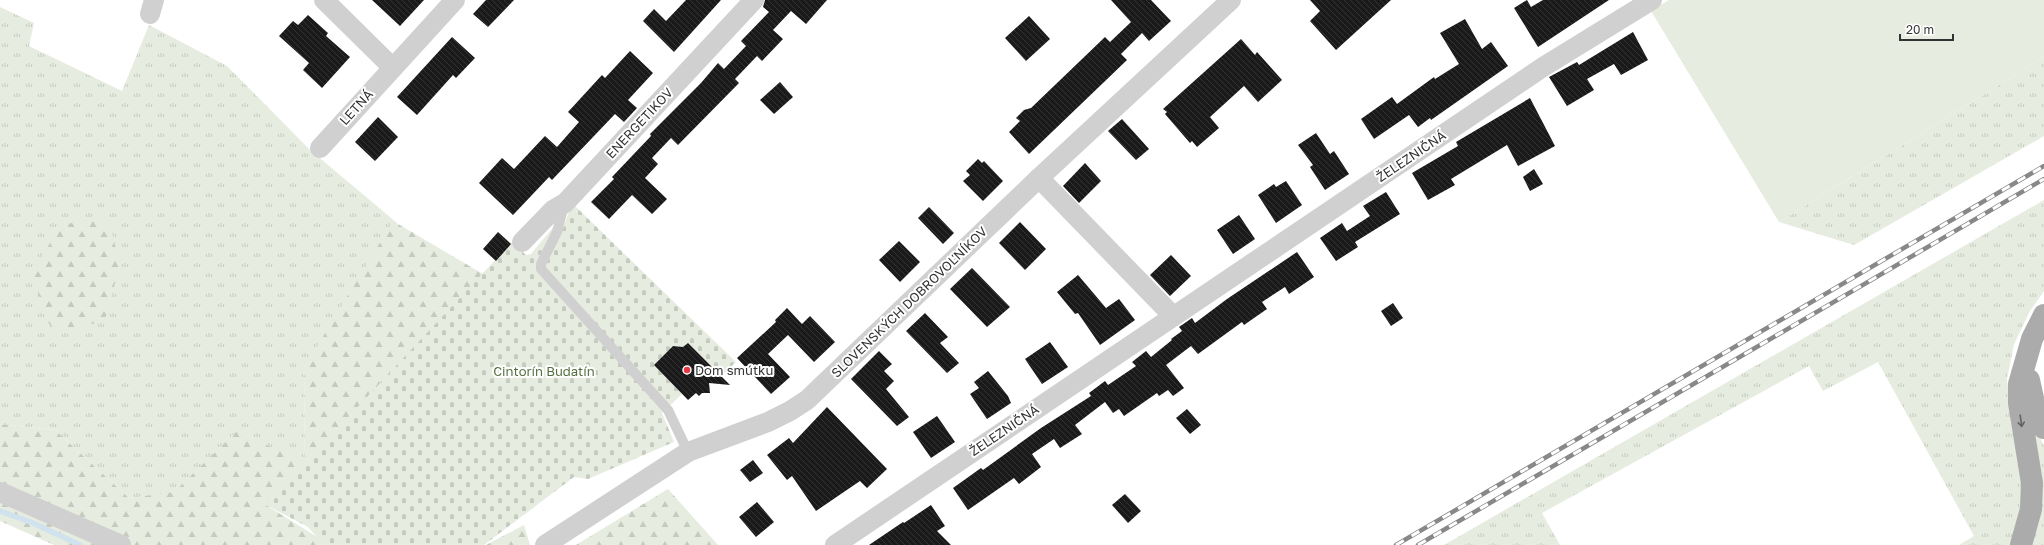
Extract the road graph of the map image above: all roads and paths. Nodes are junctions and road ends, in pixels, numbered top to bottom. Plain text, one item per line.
1 (324, 0) edge
2 (455, 0) edge
3 (754, 0) edge
4 (1231, 0) edge
5 (1652, 0) edge
6 (392, 67) junction
7 (320, 148) dead end
8 (1039, 178) junction
9 (565, 203) junction
10 (522, 242) dead end
11 (2044, 315) edge
12 (1173, 316) junction
13 (2027, 356) junction
14 (2044, 428) edge
15 (688, 452) junction
16 (0, 492) edge
17 (121, 545) edge
18 (545, 545) edge
19 (835, 545) edge
20 (2021, 545) edge

1 - 6 street
2 - 6 street, LETNÁ
3 - 9 street, ENERGETIKOV
4 - 8 street, SLOVENSKÝCH DOBROVOĽNÍKOV
5 - 12 street, ŽELEZNIČNÁ
6 - 7 street, LETNÁ
8 - 12 street
8 - 15 street, SLOVENSKÝCH DOBROVOĽNÍKOV
9 - 10 street, ENERGETIKOV
9 - 15 lane
11 - 13 main road
12 - 19 street, ŽELEZNIČNÁ
13 - 14 main road
13 -> 20 main road
15 - 18 street, SLOVENSKÝCH DOBROVOĽNÍKOV
16 - 17 street

